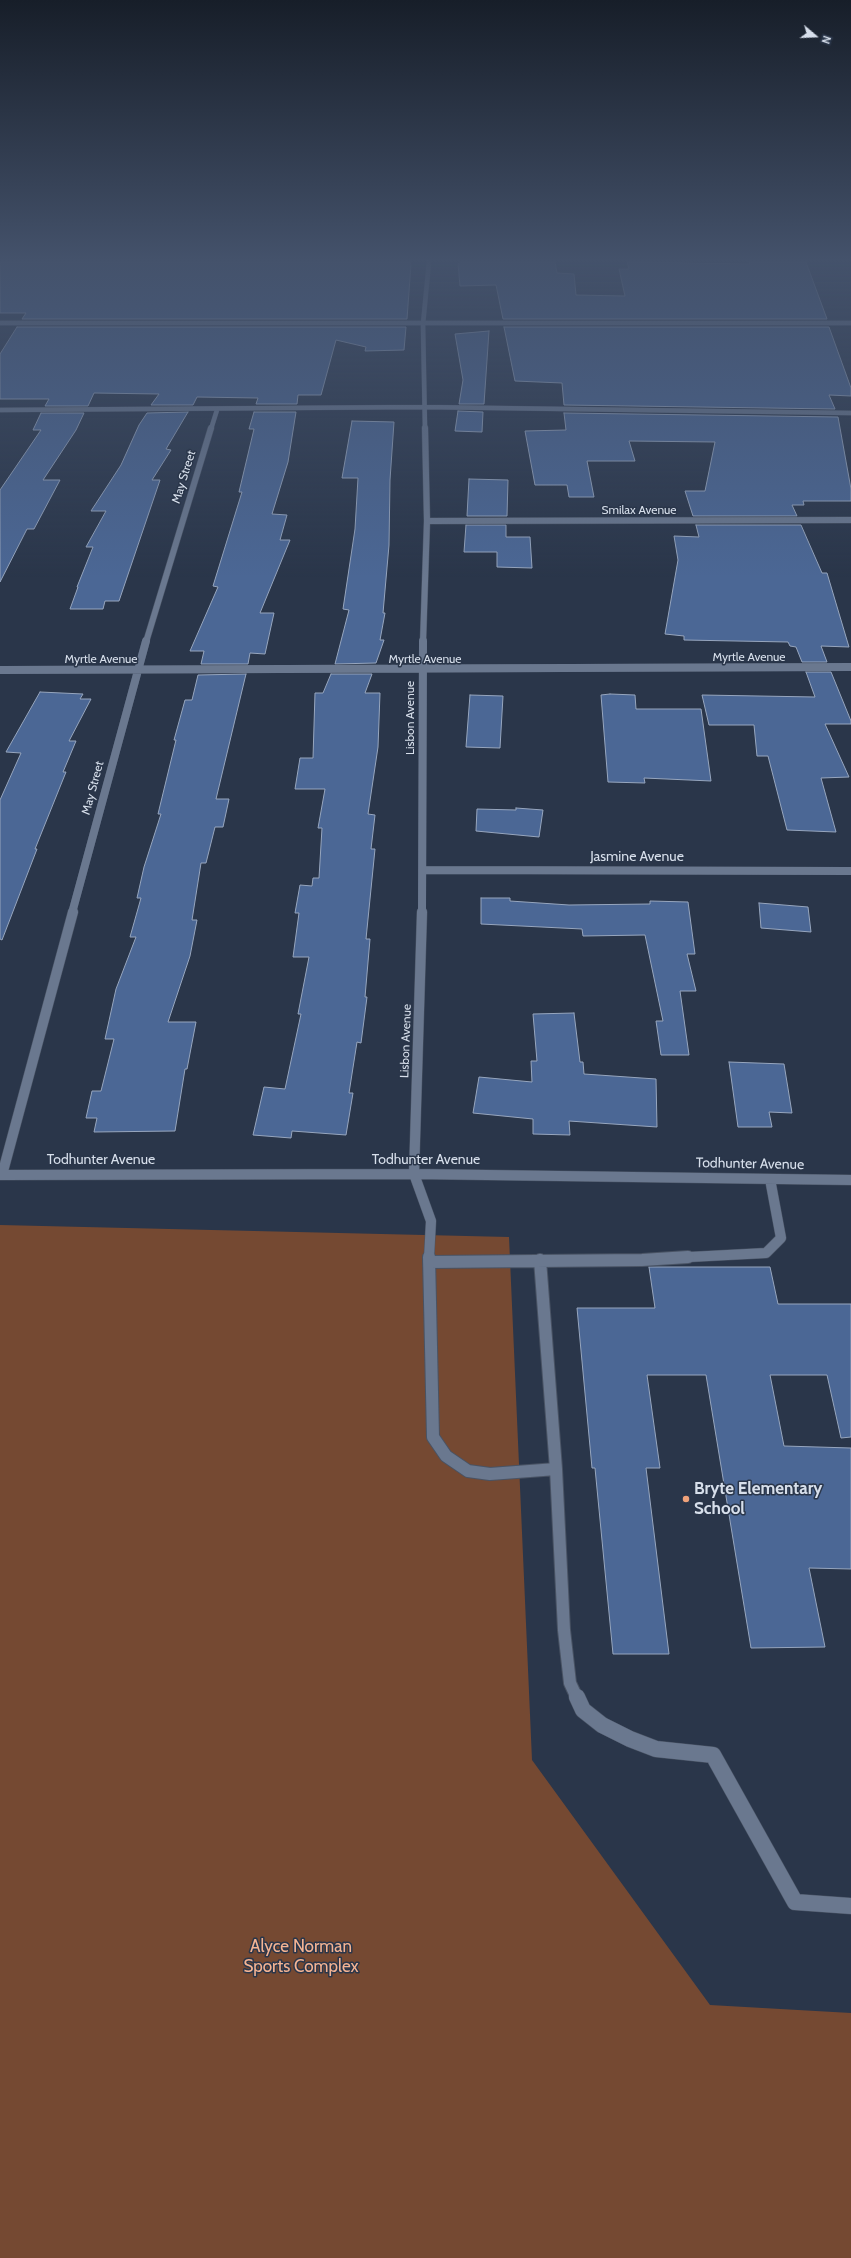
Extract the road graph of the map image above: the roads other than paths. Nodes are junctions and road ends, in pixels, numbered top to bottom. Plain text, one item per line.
1 (423, 367) edge
2 (423, 407) junction
3 (0, 410) edge
4 (217, 410) junction
5 (851, 413) edge
6 (851, 520) edge
7 (427, 521) junction
8 (851, 667) edge
9 (0, 670) edge
10 (138, 670) junction
11 (422, 670) junction
12 (423, 870) junction
13 (851, 871) edge
14 (414, 1174) junction
15 (1, 1175) edge
16 (770, 1179) junction
17 (851, 1180) edge
18 (540, 1260) junction
19 (429, 1262) junction
20 (556, 1469) junction
21 (851, 1906) edge

1 - 2 street, Lisbon Avenue
2 - 4 street
2 - 5 street
2 - 7 street, Lisbon Avenue
3 - 4 street
4 - 10 street, May Street
6 - 7 street, Smilax Avenue
7 - 11 street, Lisbon Avenue
8 - 11 street, Myrtle Avenue
9 - 10 street, Myrtle Avenue
10 - 11 street, Myrtle Avenue
10 - 15 street, May Street
11 - 12 street, Lisbon Avenue
12 - 13 street, Jasmine Avenue
12 - 14 street, Lisbon Avenue
14 - 15 street, Todhunter Avenue
14 - 16 street, Todhunter Avenue
14 - 19 street
16 - 17 street, Todhunter Avenue
16 - 18 street
18 - 19 street
18 - 20 street
19 - 20 street
20 - 21 street

